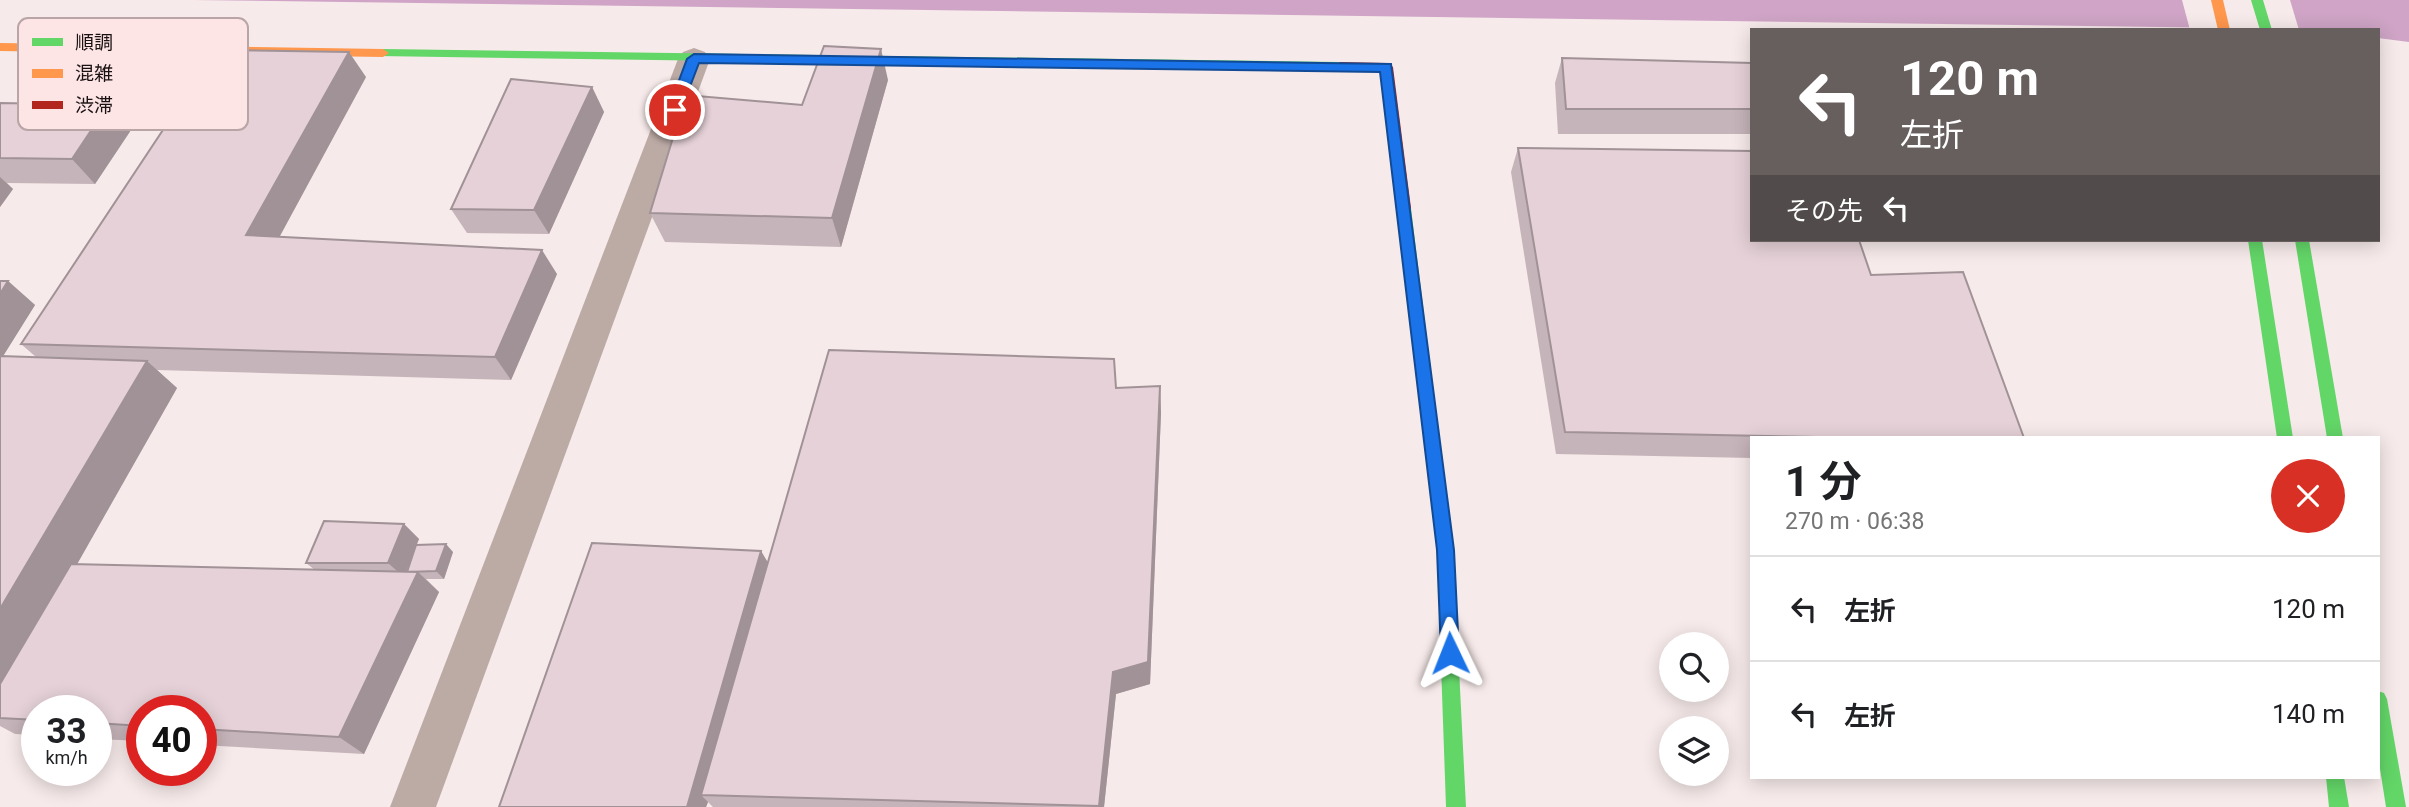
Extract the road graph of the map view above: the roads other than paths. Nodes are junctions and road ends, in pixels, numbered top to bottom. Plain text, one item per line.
1 (2217, 0) edge
2 (2257, 0) edge
3 (2224, 28) edge
4 (2265, 28) edge
5 (0, 47) edge
6 (18, 47) edge
7 (248, 51) edge
8 (694, 59) junction
9 (2255, 242) edge
10 (2302, 242) edge
11 (2285, 436) edge
12 (2335, 436) edge
13 (2380, 711) edge
14 (2335, 779) edge
15 (413, 807) edge
16 (1456, 807) edge
17 (2339, 807) edge
18 (2396, 807) edge

1 - 3 street
2 - 4 street
5 - 6 street
7 - 8 street
8 - 15 street
8 - 16 street
9 - 11 street
10 - 12 street
13 - 18 street
14 - 17 street

